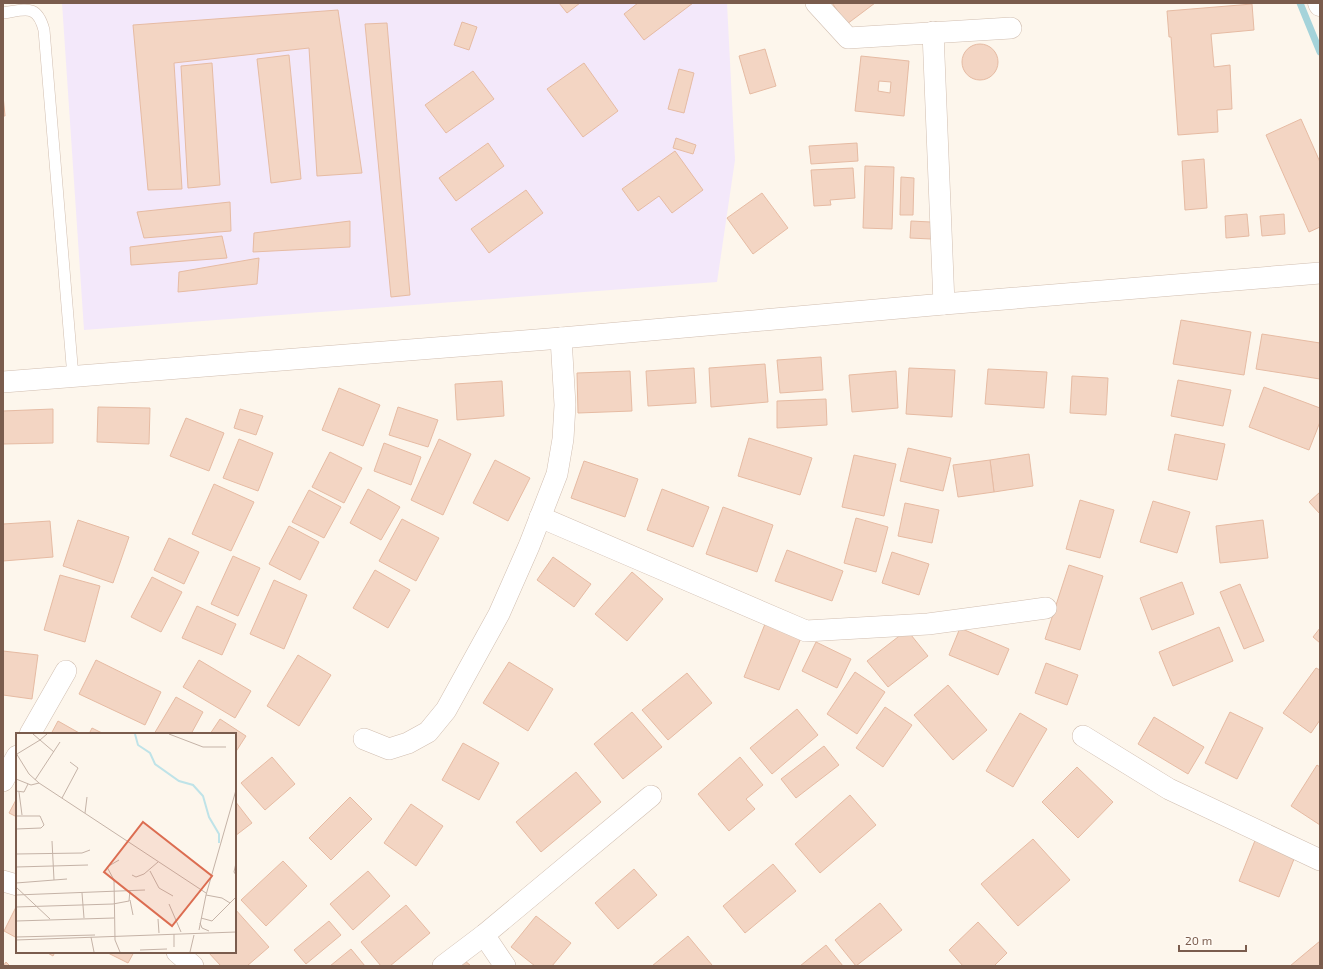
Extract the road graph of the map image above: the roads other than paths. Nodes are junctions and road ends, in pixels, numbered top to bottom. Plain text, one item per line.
1 (816, 3) edge
2 (3, 13) edge
3 (1010, 28) dead end
4 (933, 32) junction
5 (1320, 273) edge
6 (944, 304) junction
7 (561, 338) junction
8 (73, 377) junction
9 (3, 382) edge
10 (540, 517) junction
11 (1046, 608) dead end
12 (66, 671) dead end
13 (31, 733) edge
14 (1083, 736) dead end
15 (364, 739) dead end
16 (16, 758) edge
17 (3, 781) edge
18 (651, 796) dead end
19 (1320, 860) edge
20 (3, 881) edge
21 (16, 885) edge
22 (484, 935) junction
23 (178, 953) edge
24 (193, 966) edge
25 (443, 966) edge
26 (505, 966) edge

1 - 4 street
2 - 8 lane
3 - 4 street
4 - 6 street
5 - 6 street
6 - 7 street
7 - 8 street
7 - 10 street
8 - 9 street
10 - 11 street
10 - 15 street
12 - 13 street
14 - 19 street
16 - 17 street
18 - 22 street
20 - 21 street
22 - 25 street
22 - 26 street
23 - 24 street

